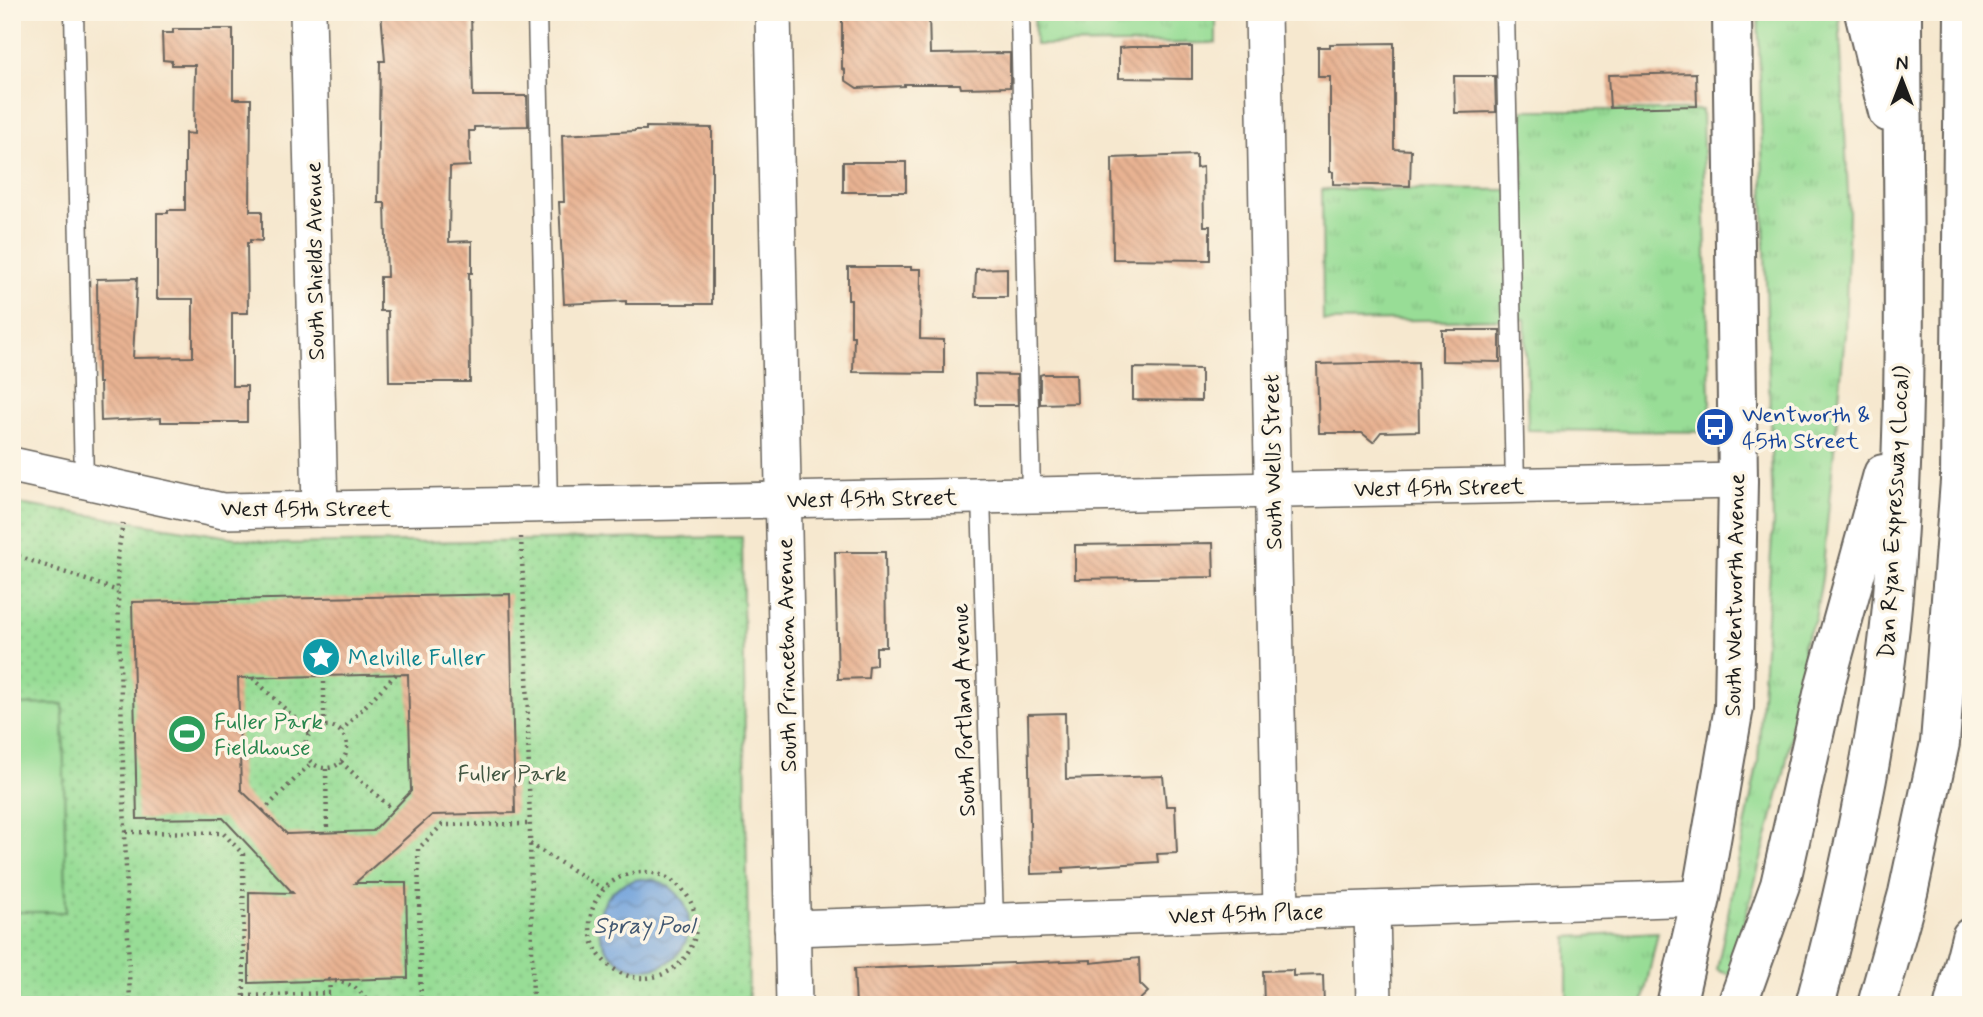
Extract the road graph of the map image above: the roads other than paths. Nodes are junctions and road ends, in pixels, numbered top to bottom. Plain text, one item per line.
1 (74, 12) edge
2 (308, 12) edge
3 (537, 12) edge
4 (773, 12) edge
5 (1020, 12) edge
6 (1263, 12) edge
7 (1506, 12) edge
8 (1732, 12) edge
9 (1864, 12) edge
10 (1902, 12) edge
11 (1964, 12) edge
12 (1902, 172) junction
13 (1903, 405) junction
14 (12, 465) edge
15 (84, 481) junction
16 (1738, 481) junction
17 (1515, 486) junction
18 (1272, 491) junction
19 (1031, 495) junction
20 (981, 496) junction
21 (783, 500) junction
22 (548, 505) junction
23 (320, 509) junction
24 (1701, 898) junction
25 (1372, 909) junction
26 (1281, 912) junction
27 (994, 922) junction
28 (792, 928) junction
29 (1971, 937) edge
30 (793, 1005) edge
31 (1374, 1005) edge
32 (1676, 1005) edge
33 (1737, 1005) edge
34 (1815, 1005) edge
35 (1877, 1005) edge
36 (1954, 1005) edge

1 - 15 lane
2 - 23 street, South Shields Avenue
3 - 22 lane
4 - 21 street, South Princeton Avenue
5 - 19 lane
6 - 18 street, South Wells Street
7 - 17 lane
8 - 16 main road, South Wentworth Avenue
9 - 12 main road
10 - 12 main road, Dan Ryan Expressway (Local)
11 - 35 main road
12 - 13 main road, Dan Ryan Expressway (Local)
13 - 33 main road
13 - 34 main road, Dan Ryan Expressway (Local)
14 - 15 street, West 45th Street
15 - 23 street, West 45th Street
16 - 17 street, West 45th Street
16 - 24 main road, South Wentworth Avenue
17 - 18 street, West 45th Street
18 - 19 street, West 45th Street
18 - 26 street, South Wells Street
19 - 20 street, West 45th Street
20 - 21 street, West 45th Street
20 - 27 lane, South Portland Avenue
21 - 22 street, West 45th Street
21 - 28 street, South Princeton Avenue
22 - 23 street, West 45th Street
24 - 25 street, West 45th Place
24 - 32 main road, South Wentworth Avenue
25 - 26 street, West 45th Place
25 - 31 street
26 - 27 street, West 45th Place
27 - 28 street, West 45th Place
28 - 30 street, South Princeton Avenue
29 - 36 main road

